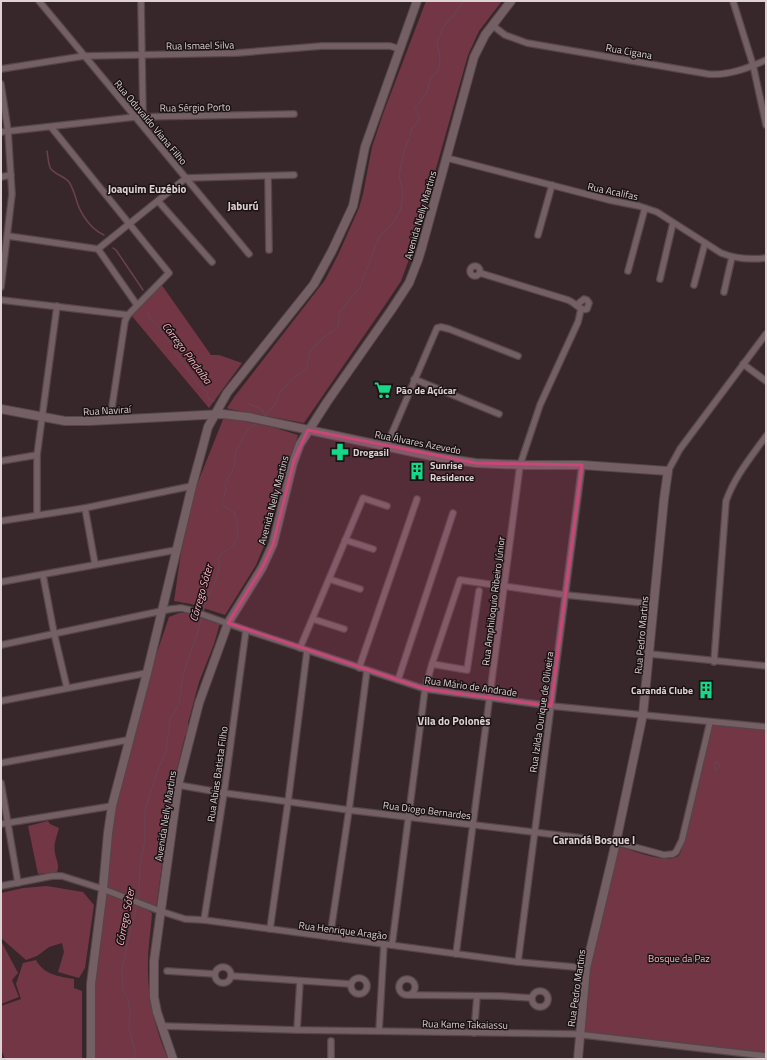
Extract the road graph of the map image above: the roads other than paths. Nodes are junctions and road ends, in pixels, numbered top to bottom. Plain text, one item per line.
1 (39, 1) edge
2 (141, 1) edge
3 (417, 1) edge
4 (511, 1) edge
5 (735, 2) edge
6 (492, 25) junction
7 (400, 49) junction
8 (142, 55) junction
9 (84, 56) junction
10 (766, 60) edge
11 (753, 66) junction
12 (1, 69) edge
13 (1, 84) edge
14 (294, 114) dead end
15 (135, 117) junction
16 (143, 117) junction
17 (766, 124) edge
18 (50, 127) junction
19 (8, 131) junction
20 (1, 132) edge
21 (447, 158) junction
22 (11, 175) junction
23 (294, 175) dead end
24 (268, 176) junction
25 (1, 177) edge
26 (186, 178) junction
27 (552, 185) junction
28 (158, 201) junction
29 (645, 208) junction
30 (674, 223) junction
31 (130, 224) junction
32 (538, 235) dead end
33 (8, 236) junction
34 (705, 243) junction
35 (98, 249) junction
36 (269, 250) dead end
37 (249, 254) dead end
38 (732, 257) junction
39 (766, 258) edge
40 (212, 262) dead end
41 (628, 271) dead end
42 (480, 273) dead end
43 (660, 279) dead end
44 (694, 285) dead end
45 (1, 287) edge
46 (724, 292) dead end
47 (1, 300) edge
48 (57, 306) junction
49 (137, 306) junction
50 (128, 315) junction
51 (766, 334) edge
52 (518, 356) dead end
53 (743, 364) junction
54 (414, 379) junction
55 (766, 381) edge
56 (1, 409) edge
57 (214, 414) junction
58 (498, 414) dead end
59 (42, 417) junction
60 (110, 420) junction
61 (308, 430) junction
62 (766, 436) edge
63 (386, 446) junction
64 (37, 455) junction
65 (1, 462) edge
66 (520, 465) junction
67 (582, 465) junction
68 (668, 471) junction
69 (192, 486) junction
70 (417, 499) dead end
71 (387, 506) dead end
72 (85, 508) junction
73 (453, 513) dead end
74 (37, 515) junction
75 (1, 521) edge
76 (345, 540) junction
77 (373, 549) dead end
78 (176, 550) junction
79 (95, 564) junction
80 (43, 575) junction
81 (329, 579) junction
82 (1, 582) edge
83 (504, 586) junction
84 (360, 589) dead end
85 (479, 591) dead end
86 (566, 595) junction
87 (654, 604) junction
88 (161, 610) junction
89 (313, 619) junction
90 (228, 623) junction
91 (344, 629) dead end
92 (246, 630) junction
93 (54, 633) junction
94 (1, 645) edge
95 (300, 648) junction
96 (307, 651) junction
97 (650, 654) junction
98 (714, 662) junction
99 (432, 664) junction
100 (766, 666) edge
101 (359, 668) junction
102 (367, 670) junction
103 (147, 673) junction
104 (398, 680) junction
105 (67, 688) junction
106 (425, 689) junction
107 (489, 698) junction
108 (1, 701) edge
109 (551, 706) junction
110 (643, 714) junction
111 (710, 722) junction
112 (766, 727) edge
113 (128, 740) junction
114 (1, 763) edge
115 (1, 783) edge
116 (178, 785) junction
117 (224, 793) junction
118 (288, 802) junction
119 (112, 806) junction
120 (349, 810) junction
121 (410, 817) junction
122 (8, 823) junction
123 (1, 824) edge
124 (472, 824) junction
125 (534, 833) junction
126 (616, 842) junction
127 (18, 883) junction
128 (1, 886) edge
129 (103, 889) junction
130 (160, 911) junction
131 (204, 920) junction
132 (270, 929) junction
133 (330, 937) junction
134 (384, 944) junction
135 (392, 945) junction
136 (456, 954) junction
137 (518, 962) junction
138 (586, 968) junction
139 (167, 971) dead end
140 (215, 974) junction
141 (232, 976) junction
142 (300, 981) junction
143 (350, 984) dead end
144 (409, 995) dead end
145 (477, 996) junction
146 (532, 998) dead end
147 (162, 1026) junction
148 (297, 1030) junction
149 (379, 1031) junction
150 (474, 1033) junction
151 (580, 1035) junction
152 (332, 1040) dead end
153 (766, 1056) edge
154 (91, 1059) edge
155 (172, 1059) edge
156 (331, 1059) edge
157 (578, 1059) edge

1 - 9 street, Rua Oduvaldo Viana Filho
2 - 8 street
3 - 7 main road
4 - 6 main road, Avenida Nelly Martins
5 - 11 street
6 - 11 street, Rua Cigana
6 - 21 main road, Avenida Nelly Martins
7 - 8 street, Rua Ismael Silva
7 - 57 main road
8 - 9 street, Rua Ismael Silva
8 - 16 street
9 - 12 street, Rua Ismael Silva
9 - 15 street, Rua Oduvaldo Viana Filho
10 - 11 street, Rua Cigana
11 - 17 street
13 - 19 street
14 - 16 street, Rua Sérgio Porto
15 - 16 street, Rua Sérgio Porto
15 - 18 street, Rua Sérgio Porto
15 - 26 street, Rua Oduvaldo Viana Filho
18 - 19 street, Rua Sérgio Porto
18 - 31 street
19 - 20 street, Rua Sérgio Porto
19 - 22 street
21 - 27 street, Rua Acalifas
21 - 61 main road, Avenida Nelly Martins
22 - 25 street
22 - 33 street
23 - 24 street
24 - 26 street
24 - 36 street
26 - 28 street
26 - 37 street, Rua Oduvaldo Viana Filho
27 - 29 street, Rua Acalifas
27 - 32 street
28 - 31 street
28 - 40 street
29 - 30 street, Rua Acalifas
29 - 41 street
30 - 34 street, Rua Acalifas
30 - 43 street
31 - 35 street
31 - 49 street
33 - 35 street
33 - 45 street
34 - 38 street, Rua Acalifas
34 - 44 street
35 - 49 street
38 - 39 street, Rua Acalifas
38 - 46 street
42 - 66 street, Rua Amphiloquio Ribeiro Júnior
47 - 48 street
48 - 50 street
48 - 59 street
49 - 50 street
50 - 60 street
51 - 53 street, Rua Pedro Martins
52 - 54 street
53 - 55 street
53 - 68 street, Rua Pedro Martins
54 - 58 street
54 - 63 street
56 - 59 main road, Rua Naviraí
57 - 60 main road, Rua Naviraí
57 - 61 main road, Rua Álvares Azevedo
57 - 69 main road
59 - 60 main road, Rua Naviraí
59 - 64 street
61 - 63 main road, Rua Álvares Azevedo
61 - 90 main road, Avenida Nelly Martins
62 - 98 street
63 - 66 main road, Rua Álvares Azevedo
64 - 65 street
64 - 74 street
66 - 67 main road, Rua Álvares Azevedo
66 - 83 street, Rua Amphiloquio Ribeiro Júnior
67 - 68 main road, Rua Álvares Azevedo
67 - 86 street, Rua Izilda Ourique de Oliveira
68 - 87 main road, Rua Pedro Martins
69 - 72 street
69 - 78 main road
70 - 101 street
71 - 76 street
72 - 74 street
72 - 79 street
73 - 104 street
74 - 75 street
76 - 77 street
76 - 81 street
78 - 79 street
78 - 88 main road
79 - 80 street
80 - 82 street
80 - 93 street
81 - 84 street
81 - 89 street
83 - 86 street
83 - 99 street
83 - 107 street, Rua Amphiloquio Ribeiro Júnior
85 - 99 street
86 - 87 street
86 - 109 street, Rua Izilda Ourique de Oliveira
87 - 97 main road, Rua Pedro Martins
88 - 90 street, Rua Mário de Andrade
88 - 93 street, Rua Mário de Andrade
88 - 103 main road
89 - 91 street
89 - 95 street
90 - 92 street, Rua Mário de Andrade
90 - 116 main road, Avenida Nelly Martins
92 - 95 street, Rua Mário de Andrade
92 - 117 street, Rua Abias Batista Filho
93 - 94 street, Rua Mário de Andrade
93 - 105 street
95 - 96 street, Rua Mário de Andrade
96 - 101 street, Rua Mário de Andrade
96 - 118 street
97 - 98 street
97 - 110 main road, Rua Pedro Martins
98 - 100 street
99 - 106 street
101 - 102 street, Rua Mário de Andrade
102 - 104 street, Rua Mário de Andrade
102 - 120 street
103 - 105 street
103 - 113 main road
104 - 106 street, Rua Mário de Andrade
105 - 108 street
106 - 107 street, Rua Mário de Andrade
106 - 121 street
107 - 109 street, Rua Mário de Andrade
107 - 124 street, Rua Amphiloquio Ribeiro Júnior
109 - 110 street, Rua Mário de Andrade
109 - 125 street, Rua Izilda Ourique de Oliveira
110 - 111 street, Rua Mário de Andrade
110 - 126 main road, Rua Pedro Martins
111 - 112 street, Rua Mário de Andrade
111 - 126 street, Rua Diogo Bernardes
113 - 114 street
113 - 119 main road
115 - 122 street
116 - 117 street, Rua Diogo Bernardes
116 - 130 main road, Avenida Nelly Martins
117 - 118 street, Rua Diogo Bernardes
117 - 131 street, Rua Abias Batista Filho
118 - 120 street, Rua Diogo Bernardes
118 - 132 street
119 - 122 street
119 - 129 main road
120 - 121 street, Rua Diogo Bernardes
120 - 133 street
121 - 124 street, Rua Diogo Bernardes
121 - 135 street
122 - 123 street
122 - 127 street
124 - 125 street, Rua Diogo Bernardes
124 - 136 street, Rua Amphiloquio Ribeiro Júnior
125 - 126 street, Rua Diogo Bernardes
125 - 137 street, Rua Izilda Ourique de Oliveira
126 - 138 main road, Rua Pedro Martins
127 - 128 street, Rua Henrique Aragão
127 - 129 street, Rua Henrique Aragão
129 - 130 street, Rua Henrique Aragão
129 - 154 main road
130 - 131 street, Rua Henrique Aragão
130 - 147 main road, Avenida Nelly Martins
131 - 132 street, Rua Henrique Aragão
132 - 133 street, Rua Henrique Aragão
133 - 134 street, Rua Henrique Aragão
134 - 135 street, Rua Henrique Aragão
134 - 149 street
135 - 136 street, Rua Henrique Aragão
136 - 137 street, Rua Henrique Aragão
137 - 138 street, Rua Henrique Aragão
138 - 151 main road, Rua Pedro Martins
139 - 140 street
140 - 141 street
140 - 141 street
141 - 142 street
142 - 143 street
142 - 148 street
144 - 145 street
145 - 146 street
145 - 150 street
147 - 148 street, Rua Kame Takaiassu
147 - 155 main road, Avenida Nelly Martins
148 - 149 street, Rua Kame Takaiassu
149 - 150 street, Rua Kame Takaiassu
150 - 151 street, Rua Kame Takaiassu
151 - 153 street, Rua Kame Takaiassu
151 - 157 main road, Rua Pedro Martins
152 - 156 street

